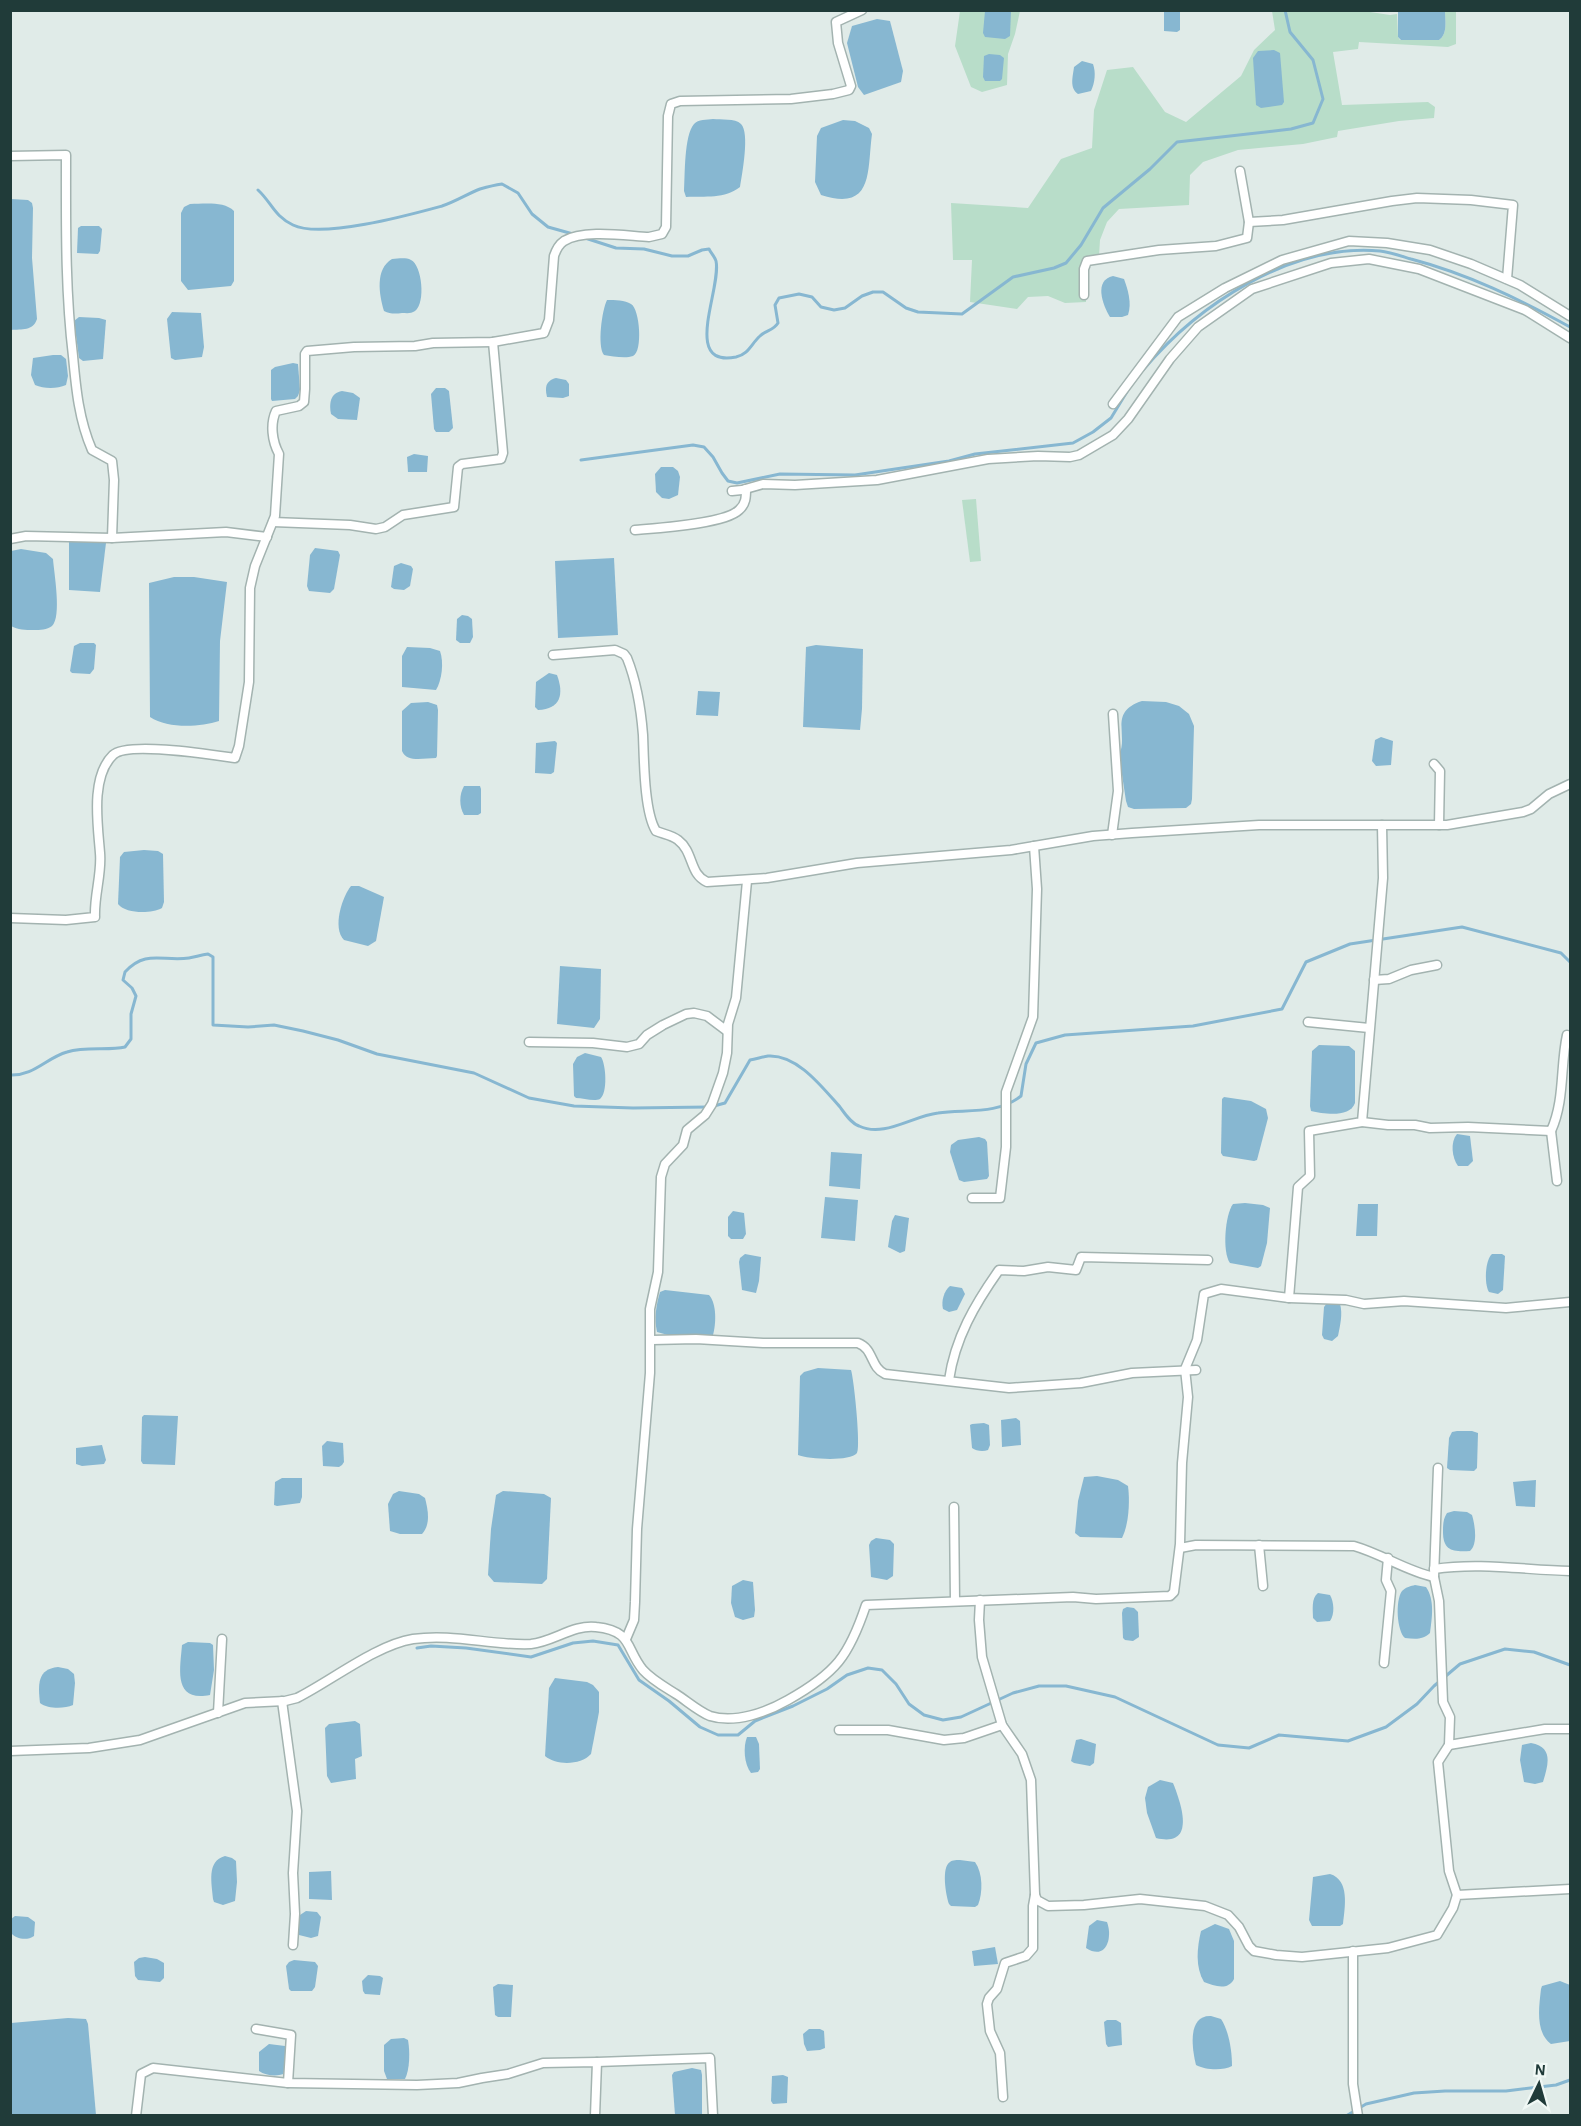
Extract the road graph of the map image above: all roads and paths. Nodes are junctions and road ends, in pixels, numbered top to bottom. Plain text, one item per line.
1 (862, 10) edge
2 (10, 156) edge
3 (1240, 171) dead end
4 (1249, 222) junction
5 (1507, 279) junction
6 (1084, 295) dead end
7 (1570, 316) edge
8 (1570, 338) edge
9 (493, 342) junction
10 (1113, 404) dead end
11 (746, 489) junction
12 (732, 491) dead end
13 (273, 522) junction
14 (635, 530) dead end
15 (267, 537) junction
16 (112, 538) junction
17 (10, 539) edge
18 (553, 655) dead end
19 (1113, 714) dead end
20 (1434, 764) dead end
21 (1570, 784) edge
22 (1382, 825) junction
23 (1438, 825) junction
24 (1112, 835) junction
25 (1034, 846) junction
26 (747, 881) junction
27 (10, 918) edge
28 (1437, 965) dead end
29 (1374, 980) junction
30 (1308, 1022) dead end
31 (1369, 1028) junction
32 (728, 1031) junction
33 (1567, 1035) dead end
34 (529, 1042) dead end
35 (1362, 1122) junction
36 (1551, 1131) junction
37 (1557, 1181) dead end
38 (972, 1198) dead end
39 (1208, 1260) dead end
40 (1288, 1298) junction
41 (1570, 1302) edge
42 (651, 1340) junction
43 (1196, 1370) dead end
44 (1185, 1371) junction
45 (949, 1380) junction
46 (1438, 1468) dead end
47 (954, 1507) dead end
48 (1259, 1545) junction
49 (1180, 1548) junction
50 (1388, 1558) junction
51 (1570, 1571) edge
52 (1434, 1573) junction
53 (1263, 1586) dead end
54 (980, 1600) junction
55 (955, 1601) junction
56 (222, 1639) dead end
57 (626, 1639) junction
58 (1384, 1663) dead end
59 (282, 1701) junction
60 (218, 1713) junction
61 (1002, 1725) junction
62 (1570, 1729) edge
63 (839, 1730) dead end
64 (1449, 1745) junction
65 (10, 1751) edge
66 (1570, 1889) edge
67 (1035, 1894) junction
68 (1457, 1895) junction
69 (293, 1945) dead end
70 (1353, 1951) junction
71 (256, 2029) dead end
72 (597, 2062) junction
73 (288, 2083) junction
74 (1003, 2097) dead end
75 (136, 2115) edge
76 (595, 2115) edge
77 (712, 2115) edge
78 (1358, 2115) edge

1 - 9 street
2 - 16 street
3 - 4 street
4 - 5 street
4 - 6 street
5 - 7 street
5 - 10 street
8 - 11 street
9 - 13 street
9 - 13 street
11 - 12 street
11 - 14 street
13 - 15 street
15 - 16 street
15 - 27 street
16 - 17 street
18 - 26 street
19 - 24 street
20 - 23 street
21 - 23 street
22 - 23 street
22 - 24 street
22 - 29 street
24 - 25 street
25 - 26 street
25 - 38 street
26 - 32 street
28 - 29 street
29 - 31 street
30 - 31 street
31 - 35 street
32 - 34 street
32 - 42 street
33 - 36 street
35 - 36 street
35 - 40 street
36 - 37 street
39 - 45 street
40 - 41 street
40 - 44 street
42 - 45 street
42 - 57 street
43 - 44 street
44 - 45 street
44 - 49 street
46 - 52 street
47 - 55 street
48 - 49 street
48 - 50 street
48 - 53 street
49 - 54 street
50 - 52 street
50 - 58 street
51 - 52 street
52 - 64 street
54 - 55 street
54 - 61 street
55 - 57 street
56 - 60 street
57 - 59 street
59 - 60 street
59 - 69 street
60 - 65 street
61 - 63 street
61 - 67 street
62 - 64 street
64 - 68 street
66 - 68 street
67 - 70 street
67 - 74 street
68 - 70 street
70 - 78 street
71 - 73 street
72 - 73 street
72 - 76 street
72 - 77 street
73 - 75 street

